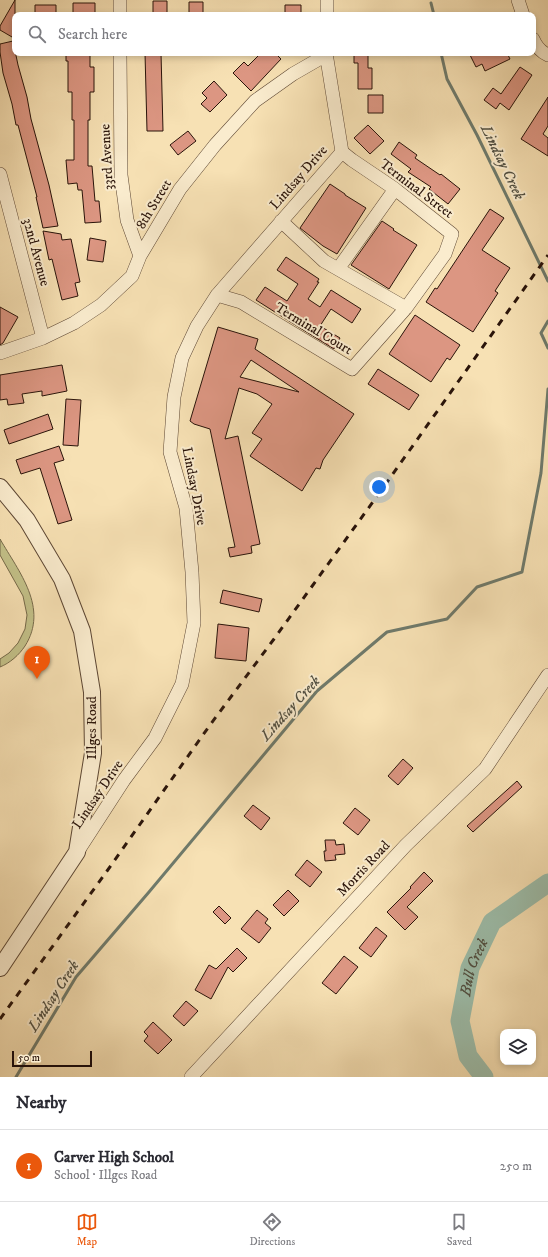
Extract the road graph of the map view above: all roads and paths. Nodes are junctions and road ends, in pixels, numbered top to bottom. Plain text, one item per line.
1 (120, 0) edge
2 (327, 0) edge
3 (518, 0) edge
4 (120, 12) edge
5 (327, 12) edge
6 (523, 12) edge
7 (536, 45) edge
8 (548, 55) edge
9 (120, 56) edge
10 (323, 56) edge
11 (326, 56) edge
12 (342, 152) junction
13 (0, 174) edge
14 (395, 189) junction
15 (281, 222) junction
16 (140, 256) junction
17 (338, 269) junction
18 (428, 278) joint
19 (217, 295) junction
20 (406, 308) junction
21 (43, 338) junction
22 (0, 353) edge
23 (0, 487) edge
24 (548, 675) edge
25 (77, 852) junction
26 (0, 968) edge
27 (191, 1077) edge

1 - 4 street
2 - 5 street
3 - 6 street
7 - 8 street
9 - 16 street, 33rd Avenue
10 - 16 street, 8th Street
11 - 12 street
12 - 14 street, Terminal Street
12 - 15 street, Lindsay Drive
13 - 21 street, 32nd Avenue
14 - 17 street
14 - 18 street, Terminal Street
15 - 17 street
15 - 19 street, Lindsay Drive
16 - 21 street, 8th Street
17 - 20 street
18 - 20 street, Terminal Court
19 - 20 street, Terminal Court
19 - 25 street, Lindsay Drive
21 - 22 street, 8th Street
23 - 25 street, Illges Road
24 - 27 street, Morris Road
25 - 26 street, Illges Road

